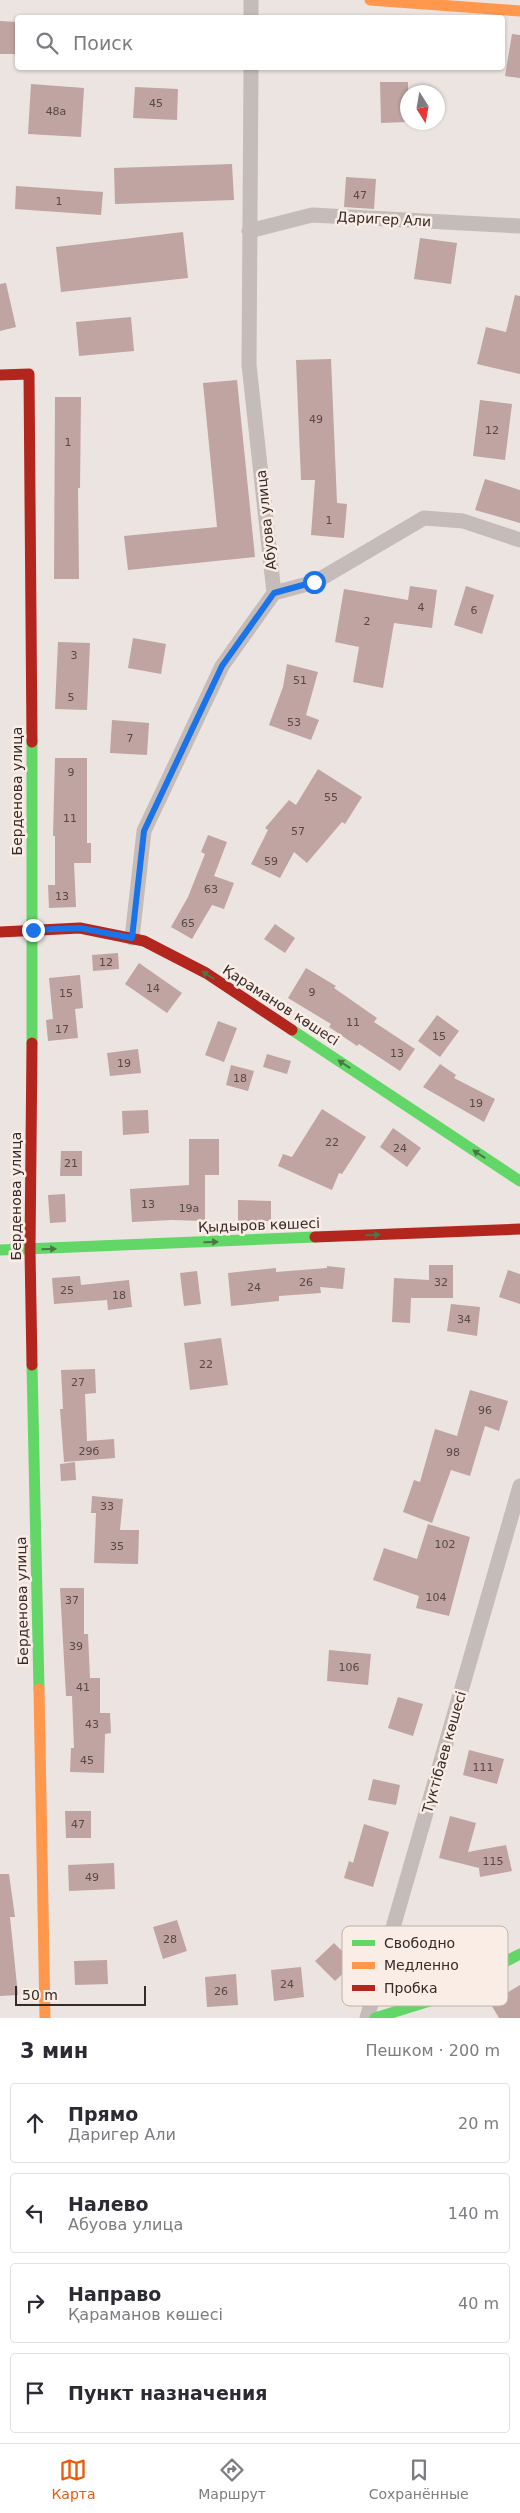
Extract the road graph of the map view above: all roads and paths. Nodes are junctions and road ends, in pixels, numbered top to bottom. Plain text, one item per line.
1 (251, 0) edge
2 (370, 0) edge
3 (520, 10) edge
4 (251, 15) edge
5 (251, 70) edge
6 (520, 226) edge
7 (249, 231) junction
8 (0, 375) edge
9 (520, 540) edge
10 (274, 593) junction
11 (33, 930) junction
12 (0, 932) edge
13 (132, 938) junction
14 (520, 1181) edge
15 (520, 1230) edge
16 (0, 1250) edge
17 (30, 1250) junction
18 (520, 1486) edge
19 (394, 1926) edge
20 (520, 1954) edge
21 (508, 1960) edge
22 (414, 2006) edge
23 (45, 2018) edge
24 (375, 2018) edge

1 - 4 street
2 - 3 street
5 - 7 street, Абуова улица
6 - 7 street, Даригер Али
7 - 10 street, Абуова улица
8 - 11 street, Берденова улица
9 - 10 street
10 - 13 street
11 - 12 street, Қараманов көшесі
11 - 13 street, Қараманов көшесі
11 - 17 street, Берденова улица
14 -> 13 street, Қараманов көшесі
17 -> 15 street, Қыдыров көшесі
16 - 17 street, Қыдыров көшесі
17 - 23 street, Берденова улица
18 - 19 street, Түктібаев көшесі
20 - 21 street
22 - 24 street

